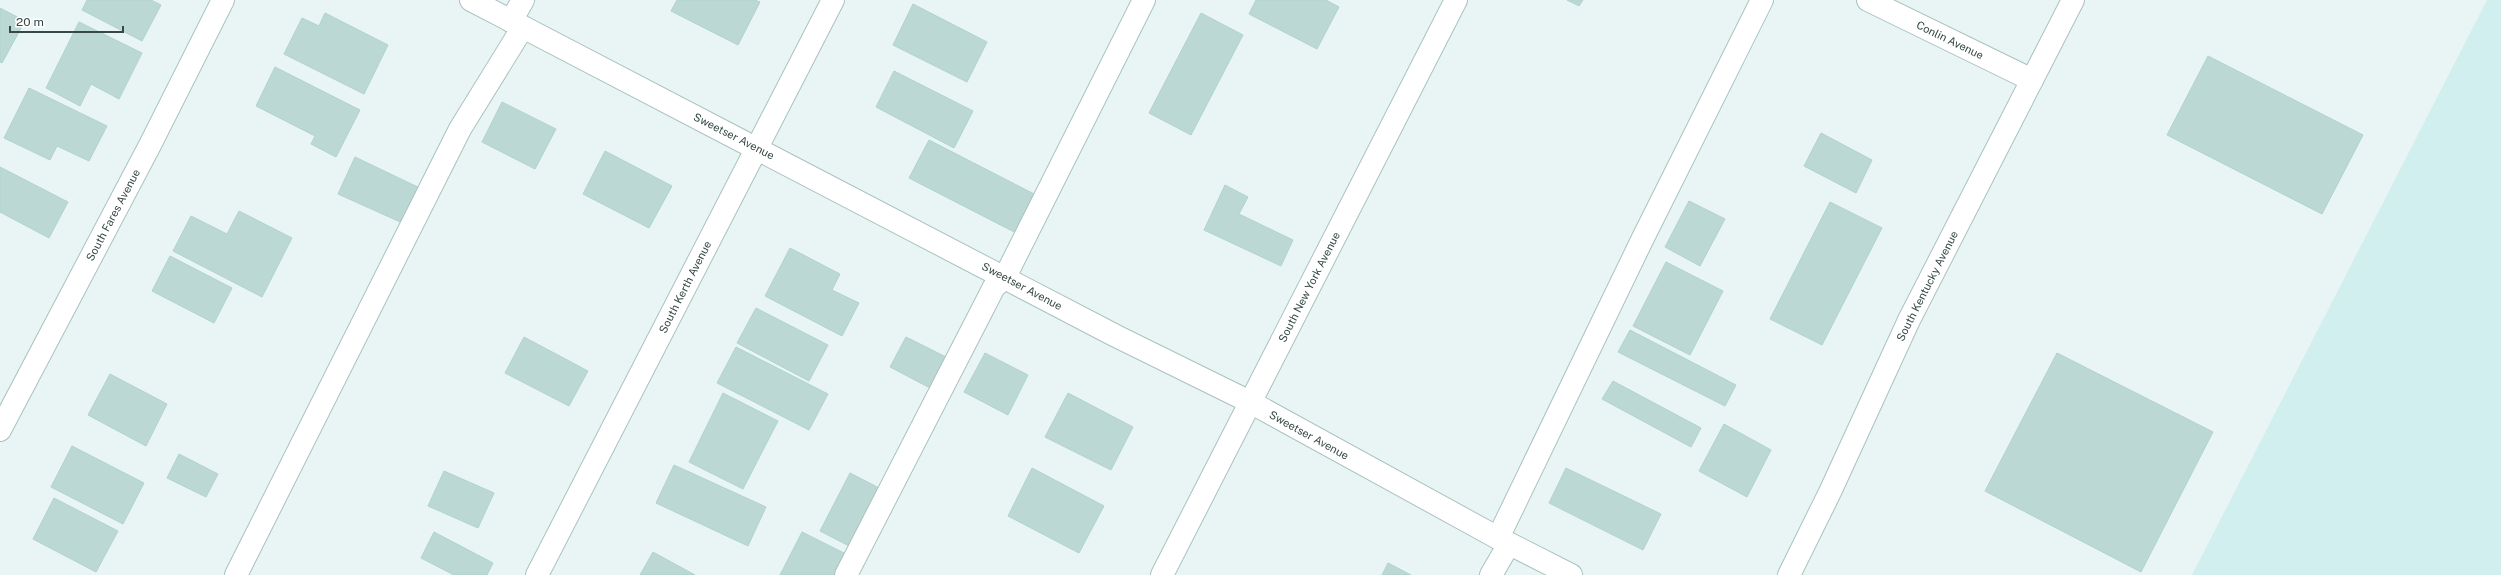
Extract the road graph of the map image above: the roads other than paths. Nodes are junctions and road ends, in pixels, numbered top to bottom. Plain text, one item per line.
1 (223, 0) edge
2 (471, 0) edge
3 (523, 0) edge
4 (833, 0) edge
5 (1144, 0) edge
6 (1456, 0) edge
7 (1762, 0) edge
8 (1868, 0) edge
9 (2073, 0) edge
10 (517, 24) junction
11 (2032, 80) junction
12 (756, 148) junction
13 (1005, 277) junction
14 (1250, 402) junction
15 (0, 430) edge
16 (1504, 541) junction
17 (236, 575) edge
18 (537, 575) edge
19 (846, 575) edge
20 (1162, 575) edge
21 (1491, 575) edge
22 (1571, 575) edge
23 (1789, 575) edge

1 - 15 street, South Fares Avenue
2 - 10 street, Sweetser Avenue
3 - 10 street
4 - 12 street, South Kerth Avenue
5 - 13 street
6 - 14 street, South New York Avenue
7 - 16 street
8 - 11 street, Conlin Avenue
9 - 11 street, South Kentucky Avenue
10 - 12 street, Sweetser Avenue
10 - 17 street
11 - 23 street, South Kentucky Avenue
12 - 13 street, Sweetser Avenue
12 - 18 street, South Kerth Avenue
13 - 14 street, Sweetser Avenue
13 - 19 street
14 - 16 street, Sweetser Avenue
14 - 20 street, South New York Avenue
16 - 21 street
16 - 22 street, Sweetser Avenue

